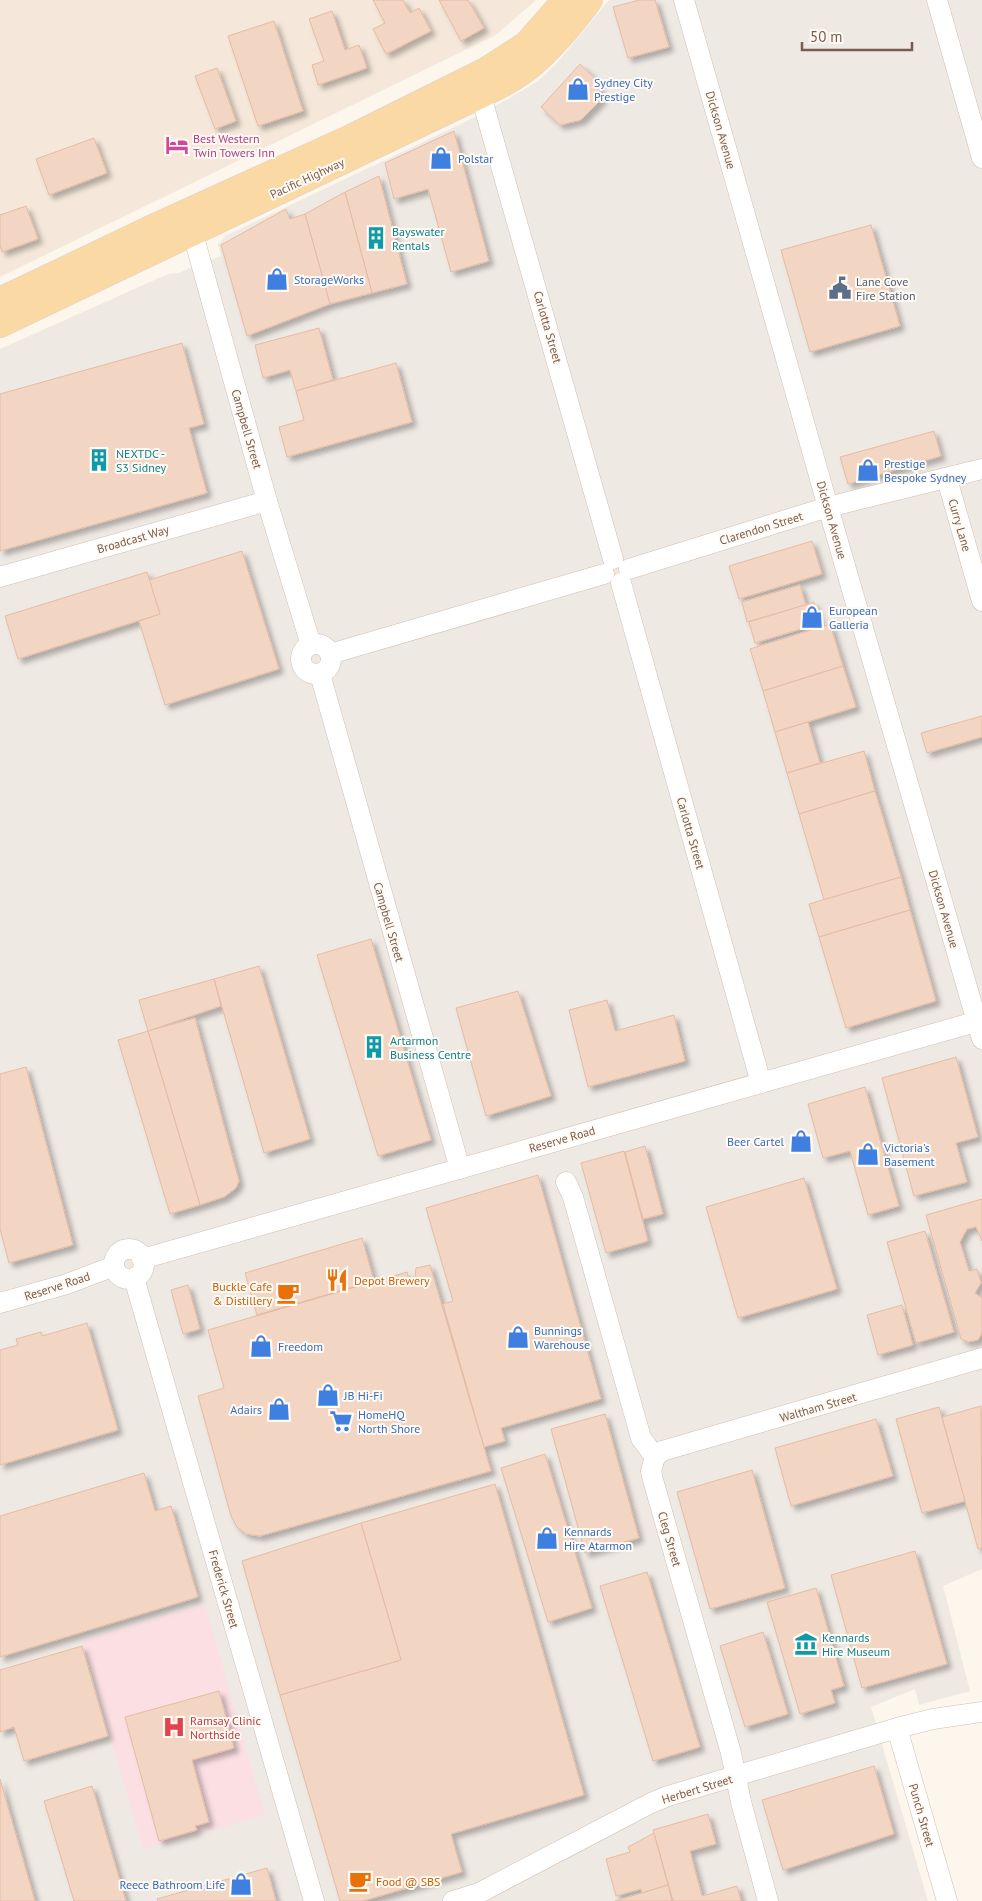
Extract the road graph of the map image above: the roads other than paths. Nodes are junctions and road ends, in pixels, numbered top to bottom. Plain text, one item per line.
1 (565, 0) edge
2 (590, 0) edge
3 (684, 0) edge
4 (937, 0) edge
5 (481, 96) junction
6 (982, 158) edge
7 (190, 223) junction
8 (0, 300) edge
9 (0, 324) edge
10 (982, 468) edge
11 (947, 478) junction
12 (267, 501) junction
13 (828, 508) junction
14 (617, 571) junction
15 (0, 577) edge
16 (982, 601) edge
17 (311, 645) junction
18 (330, 654) junction
19 (320, 674) junction
20 (980, 1027) edge
21 (761, 1083) junction
22 (460, 1169) junction
23 (566, 1182) dead end
24 (142, 1259) junction
25 (114, 1266) junction
26 (134, 1278) junction
27 (0, 1303) edge
28 (982, 1358) edge
29 (655, 1458) junction
30 (982, 1712) edge
31 (896, 1728) junction
32 (736, 1777) junction
33 (314, 1901) edge
34 (454, 1901) edge
35 (768, 1901) edge
36 (947, 1901) edge

1 - 7 main road, Pacific Highway
2 - 5 main road, Pacific Highway
3 - 13 street, Dickson Avenue
4 - 6 street
5 - 7 main road, Pacific Highway
5 - 14 street, Carlotta Street
7 - 8 main road, Pacific Highway
7 - 9 main road, Pacific Highway
7 - 12 street, Campbell Street
10 - 11 street, Clarendon Street
11 - 13 street, Clarendon Street
11 - 16 street, Curry Lane
12 - 15 street, Broadcast Way
12 - 17 street, Campbell Street
13 - 14 street, Clarendon Street
13 - 20 street, Dickson Avenue
14 - 18 street, Clarendon Street
14 - 21 street, Carlotta Street
17 - 18 street
17 - 19 street
18 - 19 street
19 - 22 street, Campbell Street
20 - 21 street, Reserve Road
21 - 22 street, Reserve Road
22 - 24 street, Reserve Road
23 - 29 street
24 - 25 street
24 - 26 street
25 - 26 street
25 - 27 street, Reserve Road
26 - 33 street, Frederick Street
28 - 29 street, Waltham Street
29 - 32 street, Cleg Street
30 - 31 street, Herbert Street
31 - 32 street, Herbert Street
31 - 36 street, Punch Street
32 - 34 street, Herbert Street
32 - 35 street, Cleg Street

